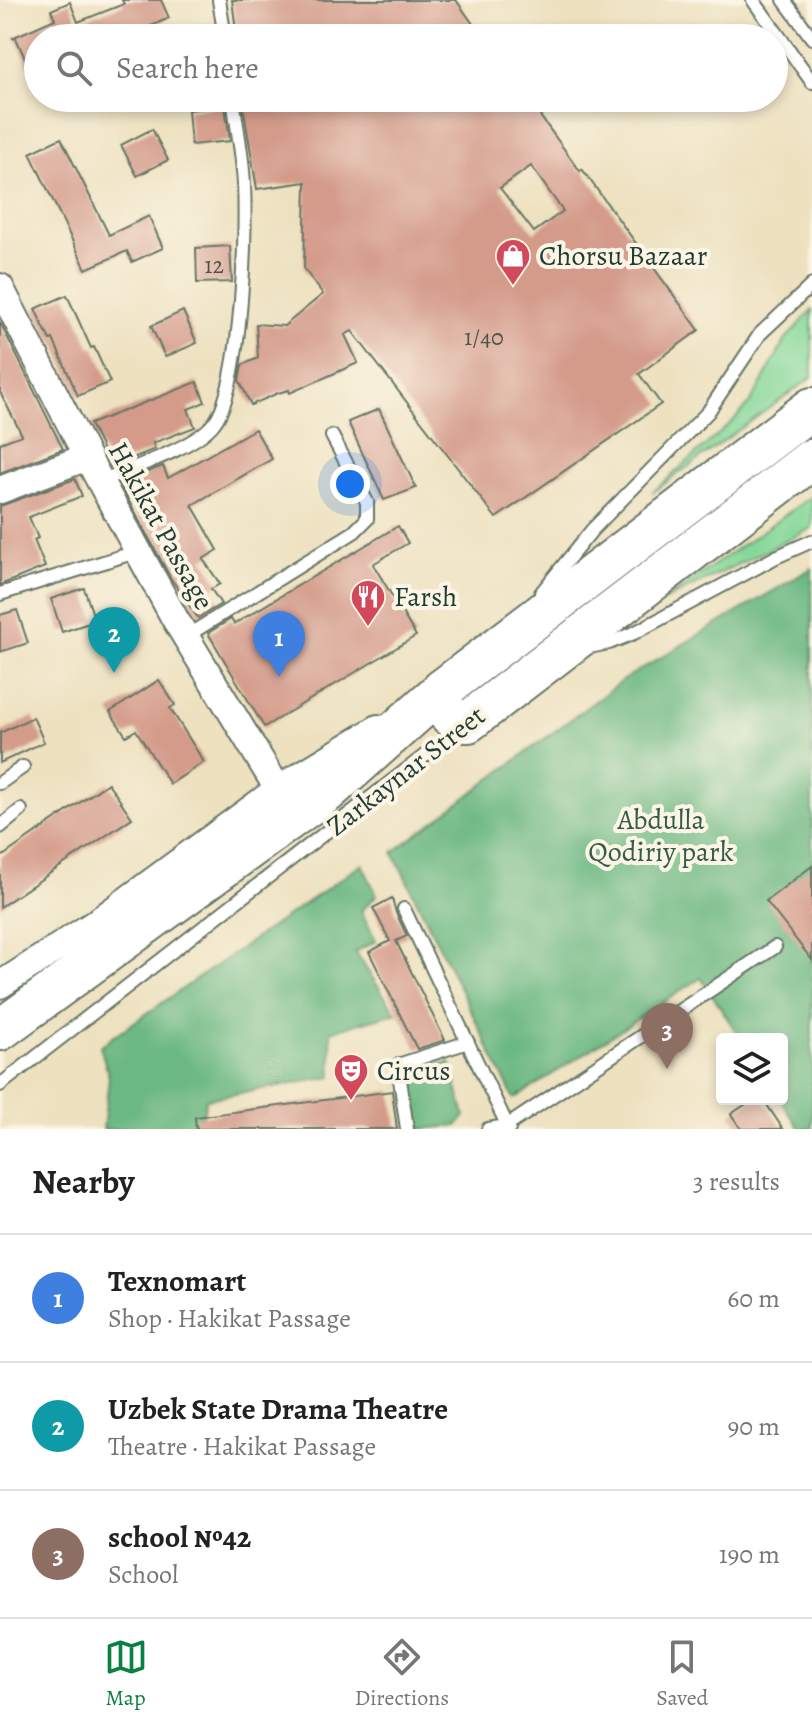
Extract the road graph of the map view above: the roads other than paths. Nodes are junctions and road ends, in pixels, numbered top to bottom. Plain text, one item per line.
1 (219, 0) edge
2 (753, 0) edge
3 (784, 0) edge
4 (223, 24) edge
5 (770, 24) edge
6 (812, 38) edge
7 (788, 49) edge
8 (812, 82) edge
9 (235, 112) edge
10 (812, 285) edge
11 (0, 287) edge
12 (812, 408) edge
13 (332, 436) dead end
14 (87, 457) junction
15 (812, 459) edge
16 (101, 481) junction
17 (0, 490) edge
18 (812, 541) edge
19 (139, 551) junction
20 (0, 594) edge
21 (185, 637) junction
22 (496, 648) junction
23 (558, 653) junction
24 (443, 689) junction
25 (468, 722) junction
26 (23, 767) dead end
27 (0, 783) edge
28 (278, 789) junction
29 (21, 810) dead end
30 (0, 827) edge
31 (404, 909) dead end
32 (775, 947) dead end
33 (0, 985) edge
34 (0, 1030) edge
35 (468, 1042) junction
36 (0, 1085) edge
37 (508, 1127) edge
38 (407, 1129) edge
39 (488, 1129) edge

1 - 4 lane
2 - 5 lane
3 - 6 lane
7 - 8 lane
9 - 16 lane
10 - 22 lane
11 - 14 street, Hakikat Passage
12 - 22 main road, Zarkaynar Street
13 - 21 lane
14 - 16 street, Hakikat Passage
14 - 17 street
15 - 23 main road, Zarkaynar Street
16 - 19 street, Hakikat Passage
18 - 23 lane
19 - 20 lane
19 - 21 street, Hakikat Passage
21 - 28 street, Hakikat Passage
22 - 24 main road, Zarkaynar Street
23 - 25 main road, Zarkaynar Street
24 - 25 main road
24 - 28 street
24 - 34 main road, Zarkaynar Street
25 - 36 lane, Zarkaynar Street
26 - 27 lane
28 - 33 street
29 - 30 lane
31 - 35 lane
32 - 37 lane
35 - 37 lane
35 - 38 lane
37 - 39 lane

